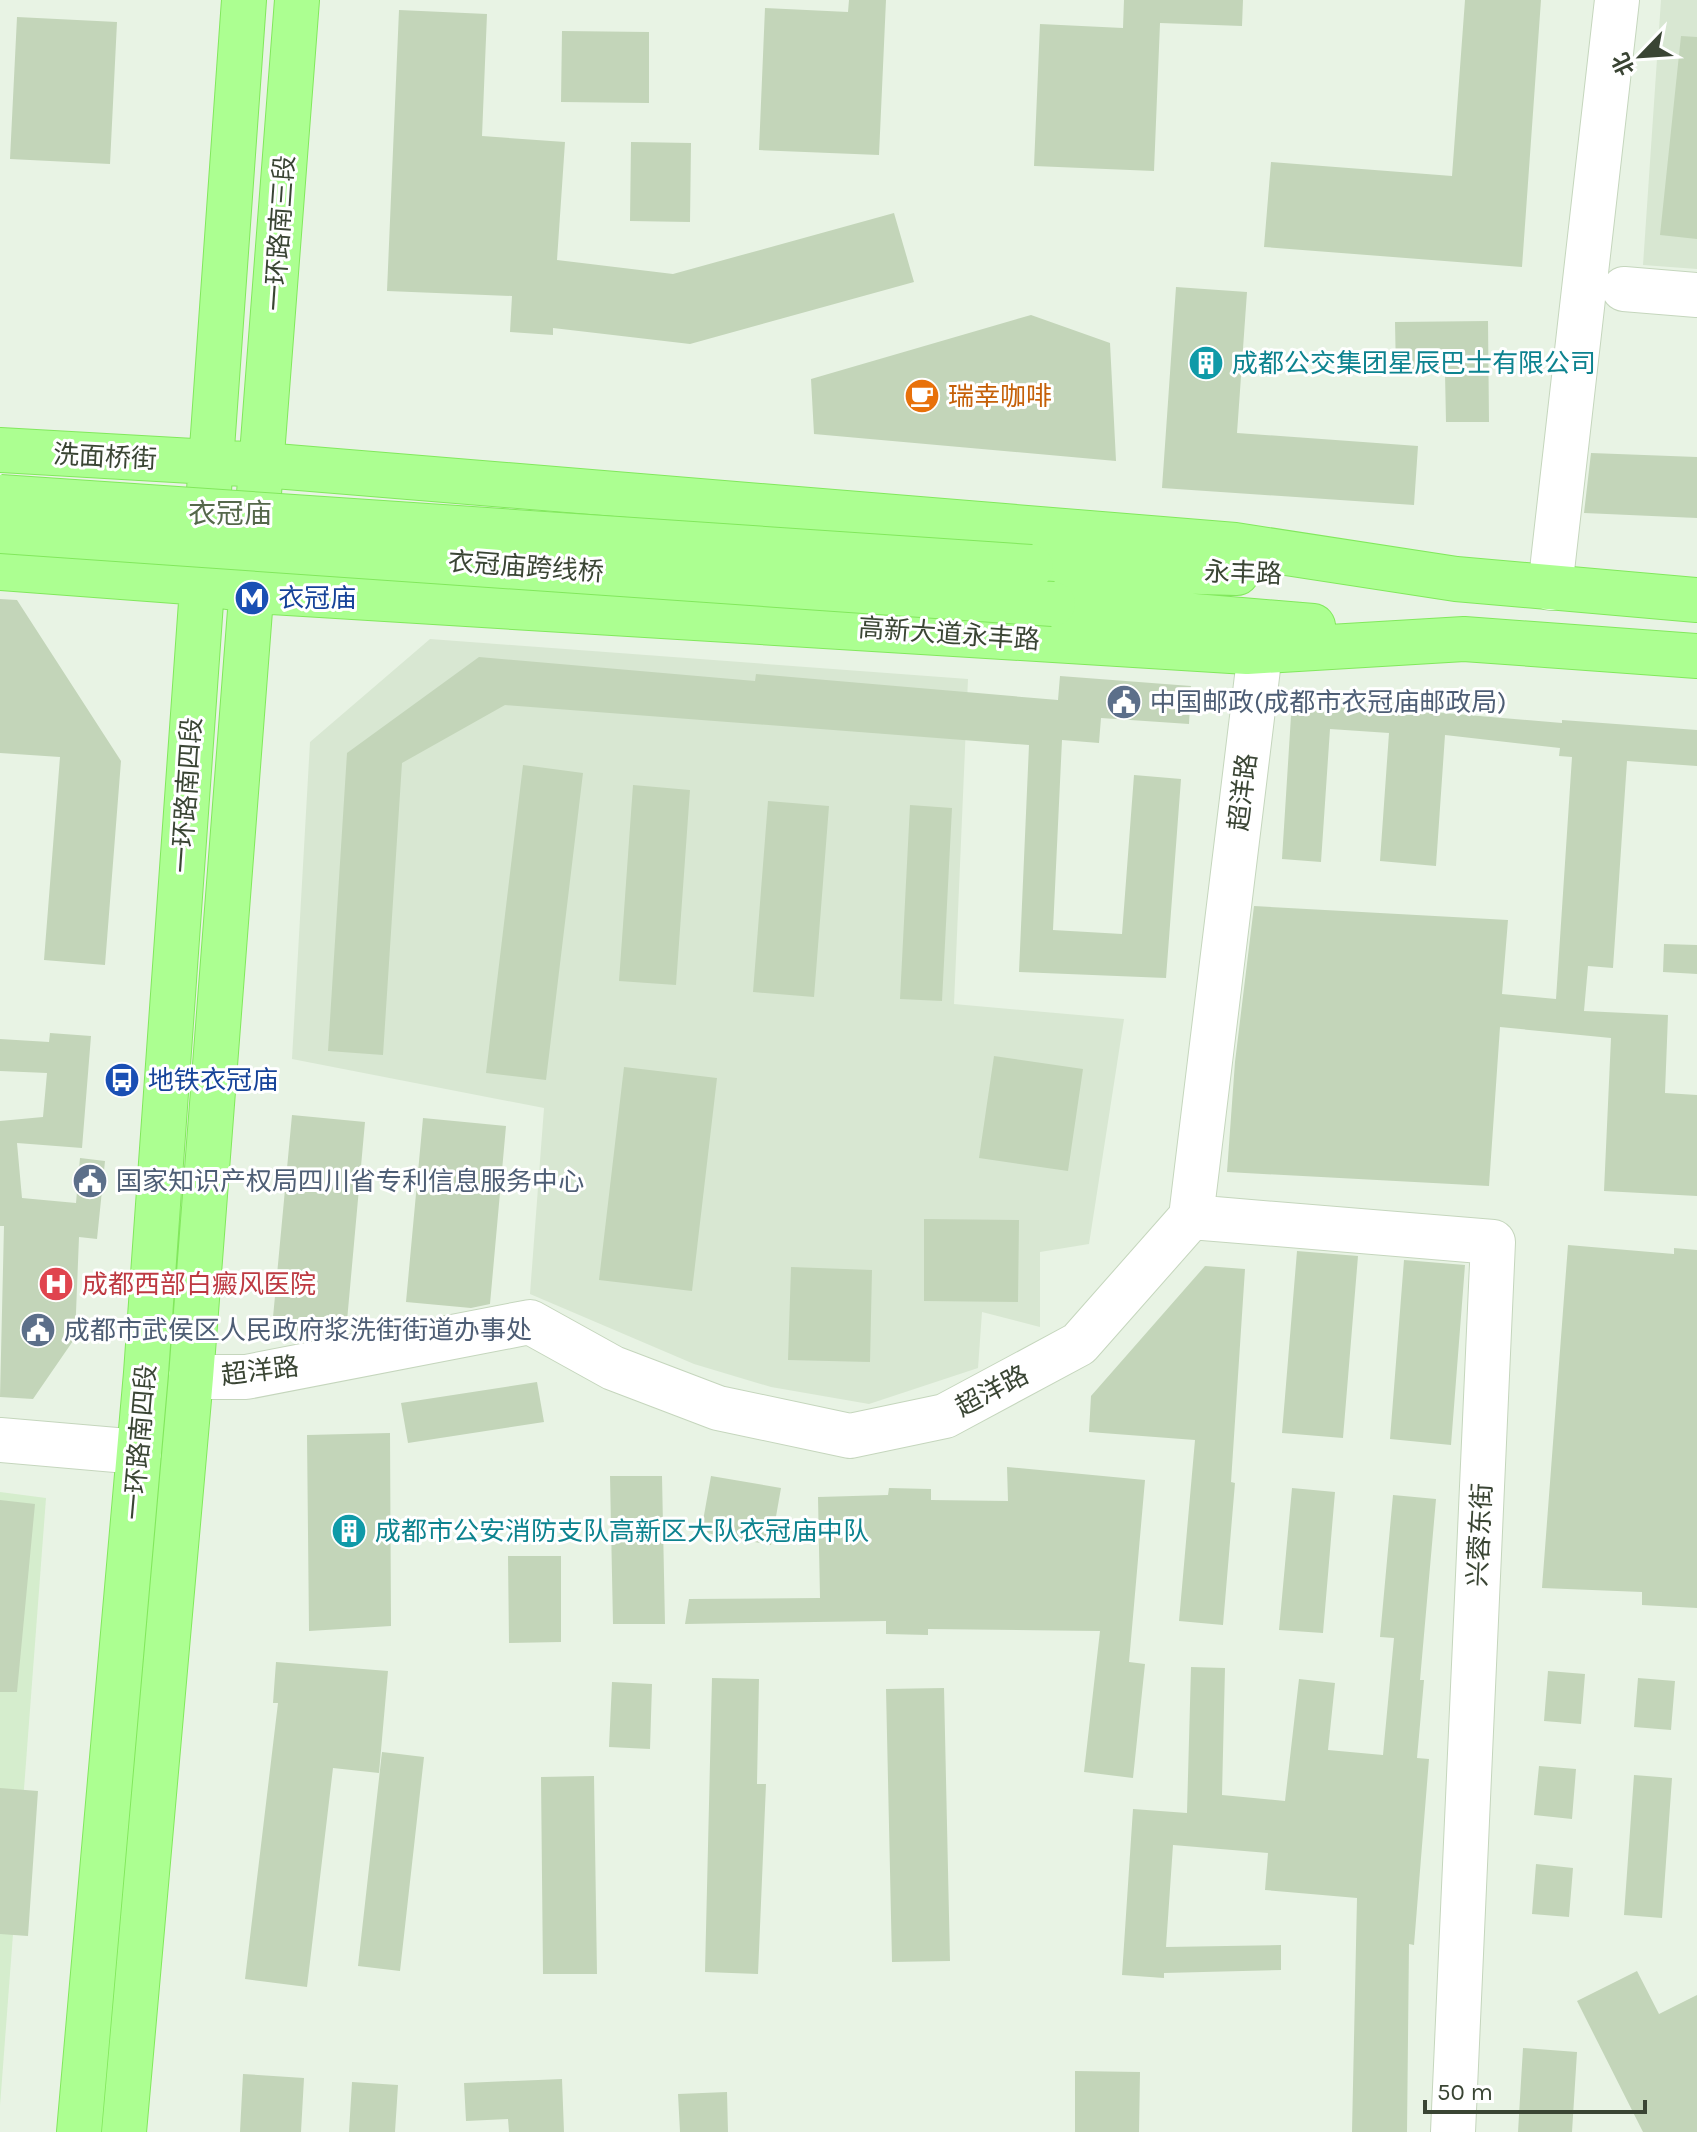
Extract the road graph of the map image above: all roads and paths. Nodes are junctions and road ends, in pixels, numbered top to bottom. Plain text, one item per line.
1 (244, 0) edge
2 (297, 0) edge
3 (1617, 0) edge
4 (1624, 289) dead end
5 (1697, 295) edge
6 (0, 450) edge
7 (211, 463) junction
8 (263, 465) junction
9 (0, 497) edge
10 (0, 531) edge
11 (1031, 567) joint
12 (0, 568) edge
13 (1456, 579) junction
14 (202, 583) junction
15 (1550, 588) junction
16 (254, 591) junction
17 (1697, 600) edge
18 (1053, 604) joint
19 (1464, 639) junction
20 (1260, 652) junction
21 (1697, 656) edge
22 (1191, 1217) junction
23 (191, 1377) junction
24 (0, 1440) edge
25 (139, 1452) junction
26 (79, 2132) edge
27 (124, 2132) edge
28 (1453, 2132) edge

1 - 7 main road, 一环路南三段
2 - 8 main road, 一环路南三段
3 - 15 street
4 - 5 street
6 - 7 main road, 洗面桥街
7 - 8 main road
7 - 14 main road, 一环路南四段
8 - 13 main road
8 - 16 main road, 一环路南四段
9 - 11 main road, 衣冠庙跨线桥, bridge
10 - 18 main road, 衣冠庙跨线桥, bridge
11 - 13 main road, 永丰路
12 - 14 main road
13 - 15 main road
14 - 16 main road, 高新大道永丰路
14 - 25 main road, 一环路南四段
15 - 17 main road
16 - 20 main road, 高新大道永丰路
16 - 23 main road, 一环路南四段
18 - 19 main road, 永丰路
19 - 20 main road, 高新大道永丰路
19 - 21 main road, 高新大道永丰路
20 - 22 street, 超洋路
22 - 23 street, 超洋路
22 - 28 street, 兴蓉东街
23 - 27 main road, 一环路南四段
24 - 25 street
25 - 26 main road, 一环路南四段

